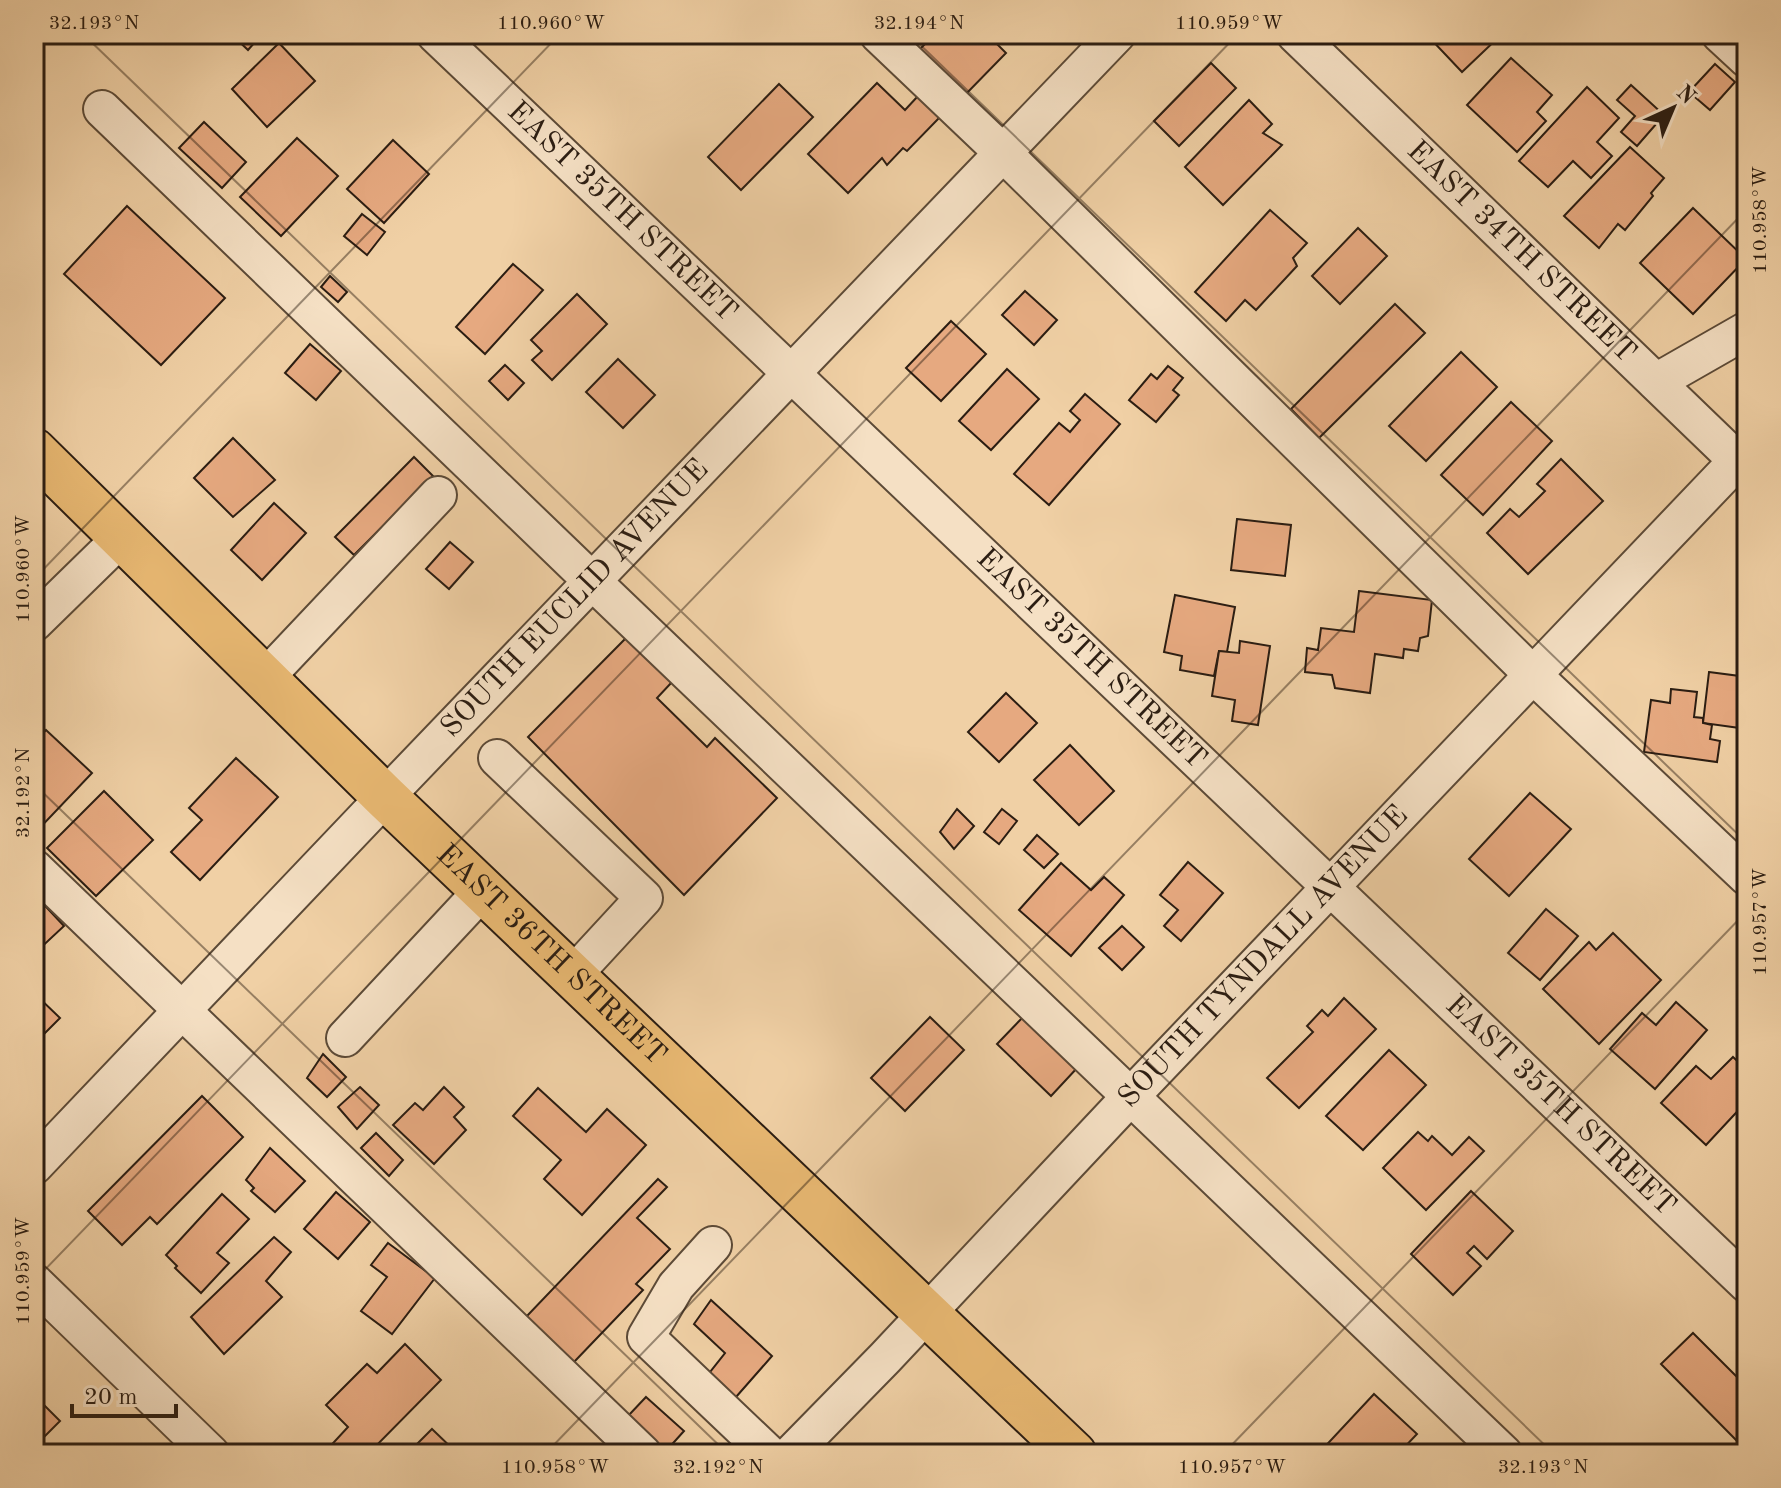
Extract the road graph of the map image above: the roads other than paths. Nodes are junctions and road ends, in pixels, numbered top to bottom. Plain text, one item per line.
1 (435, 34) edge
2 (878, 34) edge
3 (1117, 34) edge
4 (1295, 34) edge
5 (1720, 34) edge
6 (1747, 59) edge
7 (102, 109) dead end
8 (1002, 152) junction
9 (1747, 330) edge
10 (791, 373) junction
11 (1656, 382) junction
12 (34, 451) edge
13 (1742, 466) edge
14 (438, 495) dead end
15 (122, 537) junction
16 (592, 581) junction
17 (34, 623) edge
18 (1533, 675) junction
19 (265, 678) junction
20 (497, 758) dead end
21 (385, 797) junction
22 (34, 868) edge
23 (1747, 877) edge
24 (1331, 887) junction
25 (483, 890) junction
26 (572, 976) junction
27 (181, 1010) junction
28 (345, 1038) dead end
29 (1131, 1096) junction
30 (34, 1166) edge
31 (713, 1245) dead end
32 (34, 1282) edge
33 (1747, 1284) edge
34 (926, 1313) junction
35 (211, 1454) edge
36 (643, 1454) edge
37 (769, 1454) edge
38 (791, 1454) edge
39 (1074, 1454) edge
40 (1504, 1454) edge

1 - 10 street, EAST 35TH STREET
2 - 8 street
3 - 8 street, SOUTH EUCLID AVENUE
4 - 11 street, EAST 34TH STREET
5 - 6 street
7 - 16 street
8 - 10 street, SOUTH EUCLID AVENUE
8 - 18 street
9 - 11 street
10 - 16 street, SOUTH EUCLID AVENUE
10 - 24 street, EAST 35TH STREET
11 - 13 street, EAST 34TH STREET
12 - 15 main road, EAST 36TH STREET
13 - 18 street, SOUTH TYNDALL AVENUE
14 - 19 street
15 - 17 street
15 - 19 main road, EAST 36TH STREET
16 - 21 street, SOUTH EUCLID AVENUE
16 - 29 street
18 - 23 street
18 - 24 street, SOUTH TYNDALL AVENUE
19 - 21 main road, EAST 36TH STREET
20 - 26 street
21 - 25 main road, EAST 36TH STREET
21 - 27 street, SOUTH EUCLID AVENUE
22 - 27 street
24 - 29 street, SOUTH TYNDALL AVENUE
24 - 33 street, EAST 35TH STREET
25 - 26 main road, EAST 36TH STREET
25 - 28 street
26 - 34 main road, EAST 36TH STREET
27 - 30 street, SOUTH EUCLID AVENUE
27 - 36 street
29 - 34 street, SOUTH TYNDALL AVENUE
29 - 40 street
31 - 37 street
32 - 35 street
34 - 38 street, SOUTH TYNDALL AVENUE
34 - 39 main road, EAST 36TH STREET

